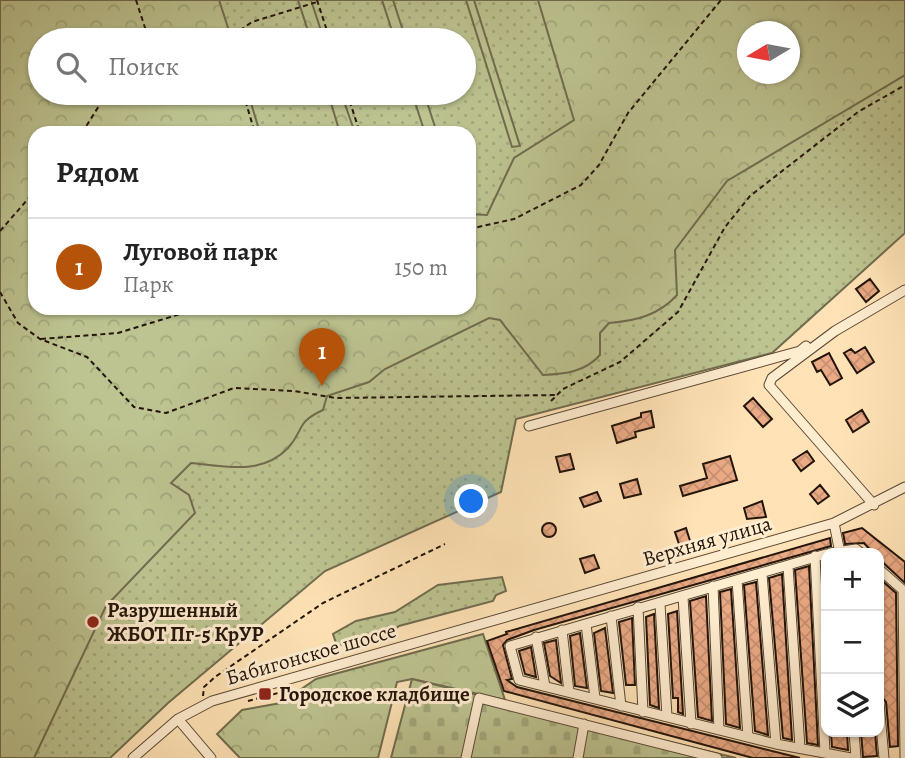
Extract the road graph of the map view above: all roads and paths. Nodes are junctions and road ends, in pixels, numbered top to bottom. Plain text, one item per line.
1 (136, 0) edge
2 (721, 0) edge
3 (317, 1) edge
4 (145, 28) edge
5 (243, 28) edge
6 (326, 28) edge
7 (905, 85) edge
8 (100, 105) edge
9 (247, 105) edge
10 (350, 105) edge
11 (86, 126) edge
12 (253, 126) edge
13 (357, 126) edge
14 (28, 199) edge
15 (476, 227) edge
16 (0, 231) edge
17 (905, 289) edge
18 (0, 292) edge
19 (177, 315) edge
20 (40, 339) junction
21 (823, 341) junction
22 (556, 395) junction
23 (551, 401) dead end
24 (529, 426) dead end
25 (905, 487) edge
26 (874, 505) junction
27 (834, 523) junction
28 (445, 544) dead end
29 (834, 548) edge
30 (821, 555) edge
31 (815, 556) junction
32 (788, 566) junction
33 (762, 574) junction
34 (884, 574) edge
35 (737, 580) junction
36 (713, 586) junction
37 (904, 592) edge
38 (683, 597) junction
39 (660, 604) junction
40 (638, 607) junction
41 (513, 615) joint
42 (611, 616) junction
43 (586, 624) junction
44 (562, 630) junction
45 (536, 637) junction
46 (545, 686) junction
47 (569, 692) junction
48 (595, 698) junction
49 (202, 704) junction
50 (621, 706) junction
51 (643, 712) junction
52 (667, 716) junction
53 (178, 719) junction
54 (584, 724) junction
55 (691, 724) junction
56 (719, 730) junction
57 (748, 737) junction
58 (854, 737) edge
59 (882, 737) edge
60 (776, 744) junction
61 (800, 748) junction
62 (825, 752) junction
63 (711, 757) edge
64 (905, 757) edge
65 (133, 758) edge
66 (211, 758) edge
67 (466, 758) edge
68 (578, 758) edge
69 (851, 758) edge
70 (856, 758) edge
71 (884, 758) edge

1 - 4 path
2 - 15 path
3 - 5 path
3 - 6 path
7 - 22 path
8 - 11 path
9 - 12 path
10 - 13 path
14 - 16 path
17 - 21 street
18 - 20 path
19 - 20 path
20 - 22 path
21 - 24 street
21 - 26 street
22 - 23 path
25 - 26 street, Верхняя улица
26 - 27 street, Верхняя улица
27 - 29 street
27 - 41 street, Верхняя улица
28 - 49 path
30 - 31 street
31 - 32 street
31 - 62 street
32 - 33 street
32 - 61 street
33 - 35 street
33 - 60 street
34 - 37 street
35 - 36 street
35 - 57 street
36 - 38 street
36 - 56 street
37 - 64 street
38 - 39 street
38 - 55 street
39 - 40 street
39 - 52 street
40 - 42 street
40 - 51 street
41 - 49 street, Бабигонское шоссе
42 - 43 street
42 - 50 street
43 - 44 street
43 - 48 street
44 - 45 street
44 - 47 street
45 - 46 street
45 - 46 street
46 - 47 street
47 - 48 street
48 - 50 street
49 - 53 street, Бабигонское шоссе
50 - 51 street
51 - 52 street
52 - 55 street
53 - 65 street, Бабигонское шоссе
53 - 66 street
54 - 63 street
54 - 67 street
54 - 68 street
55 - 56 street
56 - 57 street
57 - 60 street
58 - 70 street
59 - 71 street
60 - 61 street
61 - 62 street
62 - 69 street

